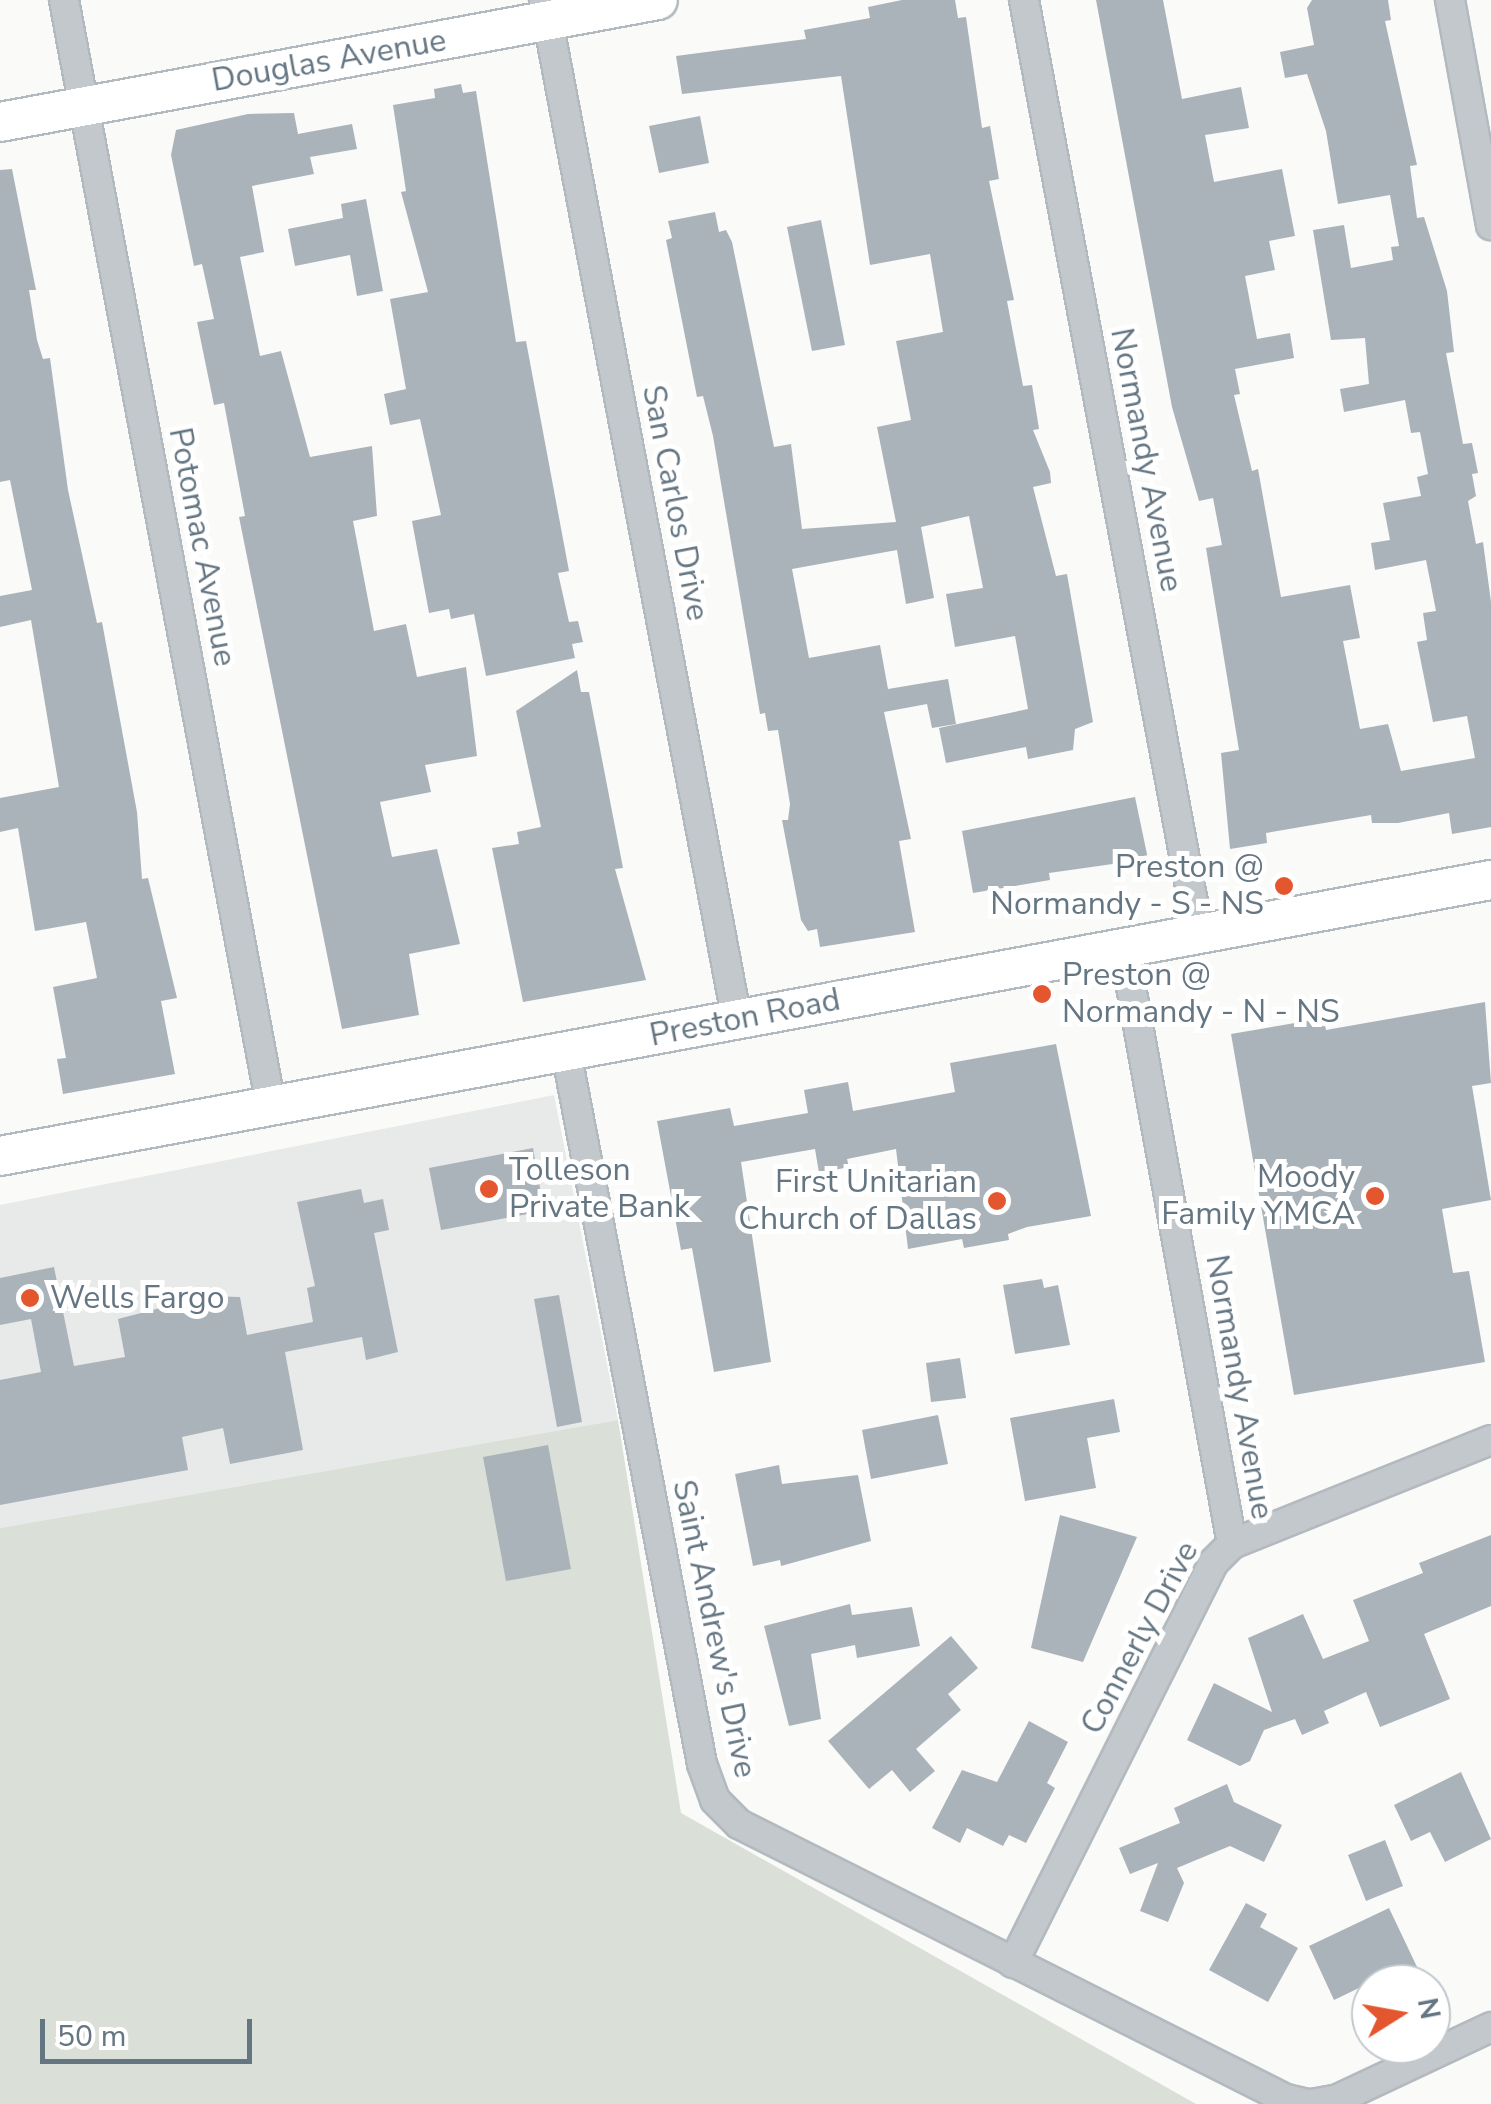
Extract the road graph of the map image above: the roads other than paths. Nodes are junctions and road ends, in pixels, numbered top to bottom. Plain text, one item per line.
1 (64, 0) edge
2 (658, 0) edge
3 (1024, 0) edge
4 (1450, 0) edge
5 (546, 10) edge
6 (84, 106) junction
7 (0, 122) edge
8 (1491, 225) edge
9 (1491, 880) edge
10 (1200, 934) junction
11 (1124, 948) junction
12 (737, 1020) junction
13 (566, 1051) junction
14 (271, 1106) junction
15 (0, 1156) edge
16 (1491, 1440) edge
17 (1232, 1544) junction
18 (1013, 1963) junction
19 (1491, 2027) edge
20 (1310, 2104) edge

1 - 6 street, Potomac Avenue
2 - 5 main road, Douglas Avenue
3 - 10 street, Normandy Avenue
4 - 8 street
5 - 6 main road, Douglas Avenue
5 - 12 street, San Carlos Drive
6 - 7 main road, Douglas Avenue
6 - 14 street, Potomac Avenue
9 - 10 main road, Preston Road
10 - 11 main road, Preston Road
11 - 12 main road, Preston Road
11 - 17 street, Normandy Avenue
12 - 13 main road, Preston Road
13 - 14 main road, Preston Road
13 - 18 street, Saint Andrew's Drive
14 - 15 main road, Preston Road
16 - 17 street, Connerly Drive
17 - 18 street, Connerly Drive
18 - 20 street, Saint Andrew's Drive
19 - 20 street, Saint Andrew's Drive

